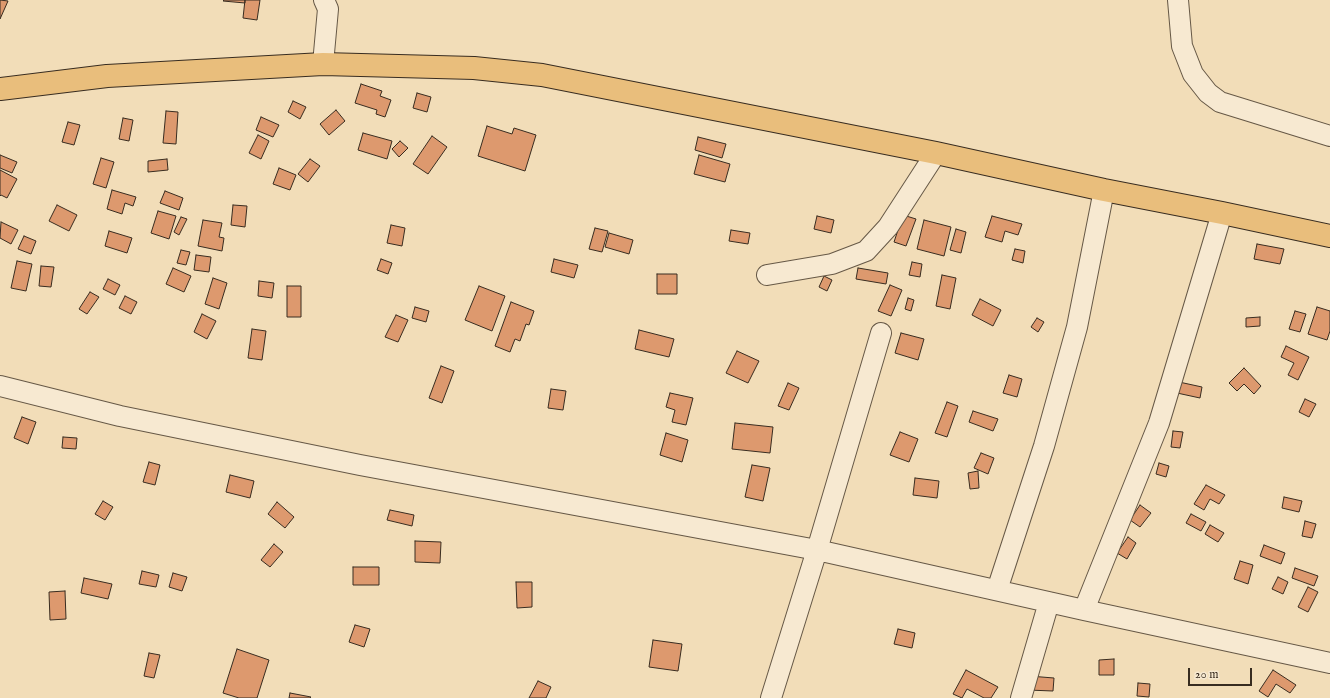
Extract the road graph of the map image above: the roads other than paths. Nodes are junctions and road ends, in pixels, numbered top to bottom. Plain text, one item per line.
1 (324, 0) edge
2 (1178, 0) edge
3 (323, 64) junction
4 (0, 89) edge
5 (1330, 136) edge
6 (936, 153) junction
7 (1104, 190) junction
8 (1222, 213) junction
9 (1330, 236) edge
10 (767, 275) dead end
11 (881, 333) dead end
12 (0, 386) edge
13 (817, 550) junction
14 (997, 590) junction
15 (1049, 602) junction
16 (1084, 610) junction
17 (1330, 663) edge
18 (771, 698) edge
19 (1021, 698) edge

1 - 3 street
2 - 5 street
3 - 4 main road
3 - 6 main road
6 - 7 main road
6 - 10 street
7 - 8 main road
7 - 14 street
8 - 9 main road
8 - 16 street
11 - 13 street
12 - 13 street
13 - 14 street
13 - 18 street
14 - 15 street
15 - 16 street
15 - 19 street
16 - 17 street

